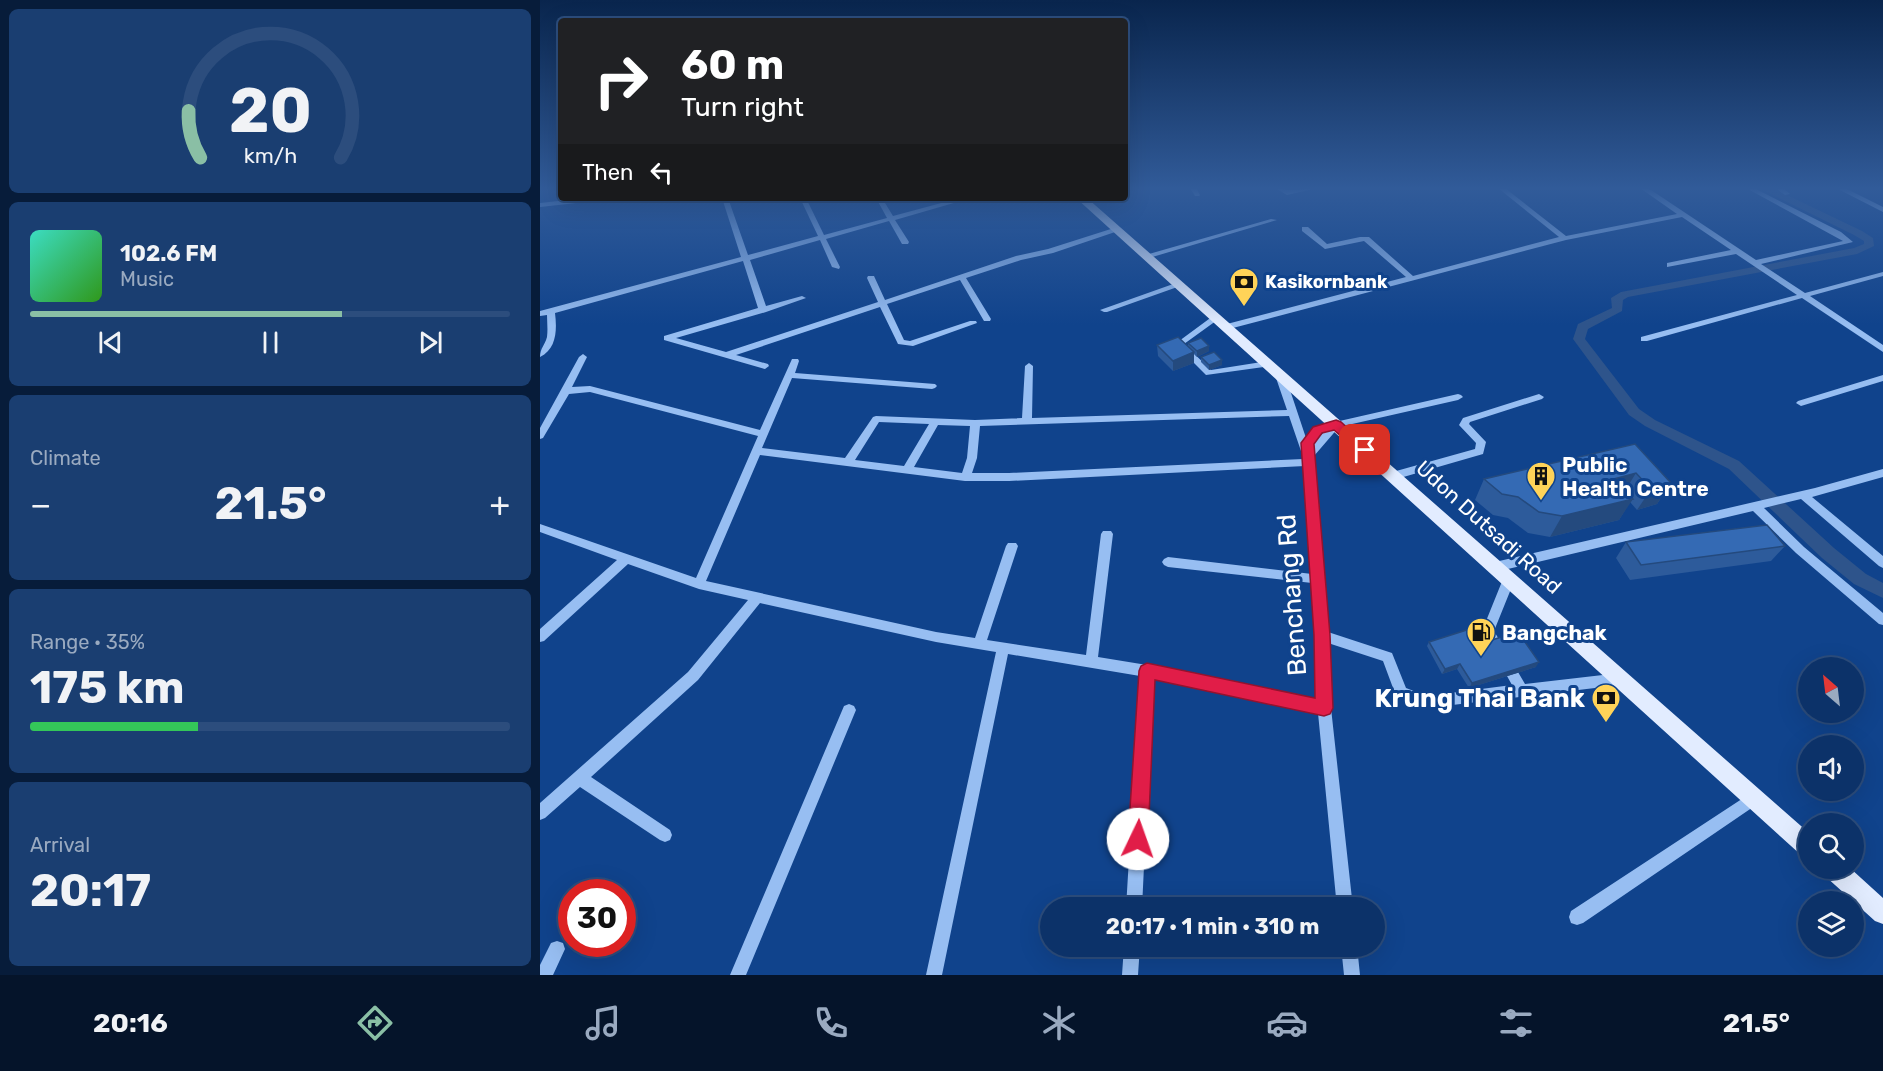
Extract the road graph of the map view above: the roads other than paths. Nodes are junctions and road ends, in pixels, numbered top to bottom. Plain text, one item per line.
1 (736, 234) edge
2 (820, 234) edge
3 (839, 234) edge
4 (900, 234) edge
5 (1106, 234) edge
6 (1121, 234) edge
7 (1225, 234) edge
8 (1310, 234) edge
9 (1558, 234) edge
10 (1587, 234) edge
11 (1711, 234) edge
12 (1837, 234) edge
13 (822, 238) junction
14 (1564, 238) junction
15 (905, 242) dead end
16 (1737, 251) junction
17 (1146, 256) junction
18 (745, 260) junction
19 (1755, 264) junction
20 (1670, 265) dead end
21 (836, 267) dead end
22 (1883, 274) edge
23 (962, 277) junction
24 (872, 278) dead end
25 (1412, 279) junction
26 (1179, 285) junction
27 (1803, 297) junction
28 (802, 298) dead end
29 (883, 304) junction
30 (763, 310) junction
31 (1104, 310) dead end
32 (551, 313) junction
33 (540, 314) edge
34 (987, 319) dead end
35 (973, 322) dead end
36 (1221, 322) junction
37 (1644, 339) dead end
38 (1883, 349) edge
39 (540, 354) edge
40 (726, 355) junction
41 (583, 357) dead end
42 (795, 360) dead end
43 (765, 366) dead end
44 (1029, 366) dead end
45 (1274, 369) junction
46 (789, 375) junction
47 (1883, 378) edge
48 (932, 386) dead end
49 (566, 391) junction
50 (1458, 397) dead end
51 (1539, 398) dead end
52 (1801, 403) dead end
53 (1294, 413) junction
54 (1028, 421) junction
55 (935, 422) junction
56 (975, 423) junction
57 (1336, 425) junction
58 (763, 434) junction
59 (540, 436) edge
60 (756, 451) junction
61 (1308, 460) junction
62 (847, 463) junction
63 (907, 470) junction
64 (1883, 472) edge
65 (1393, 476) junction
66 (965, 477) junction
67 (1803, 495) junction
68 (1760, 505) junction
69 (540, 528) edge
70 (1107, 534) dead end
71 (1012, 546) dead end
72 (626, 558) junction
73 (1168, 562) dead end
74 (1883, 563) edge
75 (1495, 567) junction
76 (1317, 579) junction
77 (1509, 579) junction
78 (699, 584) junction
79 (758, 597) junction
80 (1883, 620) edge
81 (1322, 635) junction
82 (540, 637) edge
83 (980, 644) junction
84 (1003, 648) junction
85 (1091, 662) junction
86 (1147, 671) junction
87 (1620, 679) junction
88 (1522, 690) junction
89 (1324, 708) junction
90 (849, 710) dead end
91 (581, 779) junction
92 (1754, 798) junction
93 (540, 813) edge
94 (665, 835) dead end
95 (1798, 837) edge
96 (1845, 879) edge
97 (1135, 897) edge
98 (1344, 897) edge
99 (1883, 913) edge
100 (1577, 917) dead end
101 (557, 949) dead end
102 (1131, 957) edge
103 (1350, 957) edge
104 (544, 975) edge
105 (738, 975) edge
106 (934, 975) edge
107 (1130, 975) edge
108 (1352, 975) edge

1 - 18 street
2 - 13 street
3 - 13 street
4 - 15 street
5 - 23 street
6 - 17 main road, Udon Dutsadi Road
7 - 17 street
8 - 25 street
9 - 14 street
10 - 14 street
11 - 16 street
12 - 19 street
13 - 18 street
13 - 21 street
14 - 25 street
16 - 19 street
16 - 20 street
17 - 26 main road, Udon Dutsadi Road
18 - 30 street
18 - 32 street
19 - 27 street
22 - 27 street
23 - 29 street
23 - 34 street
24 - 29 street
25 - 36 street
26 - 31 street
26 - 36 main road, Udon Dutsadi Road
27 - 37 street
27 - 38 street
28 - 30 street
29 - 35 street
29 - 40 street
30 - 40 street
32 - 33 street
32 - 39 street
36 - 45 main road, Udon Dutsadi Road
36 - 45 street
40 - 43 street
41 - 49 street
42 - 46 street
44 - 54 street
45 - 53 street, Benchang Rd
45 - 57 main road, Udon Dutsadi Road
46 - 48 street
46 - 58 street
47 - 52 street
49 - 58 street
49 - 59 street
50 - 57 street
51 - 65 street
53 - 54 street
53 - 61 street, Benchang Rd
54 - 56 street
55 - 56 street
55 - 62 street
55 - 63 street
56 - 66 street
57 - 61 street
57 - 65 main road, Udon Dutsadi Road
58 - 60 street
60 - 62 street
60 - 78 street
61 - 66 street
61 - 76 street, Benchang Rd
62 - 63 street
63 - 66 street
64 - 67 street
65 - 75 main road, Udon Dutsadi Road
67 - 68 street
67 - 74 street
68 - 75 street
68 - 80 street
69 - 72 street
70 - 85 street
71 - 83 street
72 - 78 street
72 - 82 street
73 - 76 street
75 - 77 main road, Udon Dutsadi Road
76 - 81 street, Benchang Rd
77 - 87 main road, Udon Dutsadi Road
77 - 88 street
78 - 79 street
79 - 83 street
79 - 91 street
81 - 88 street
81 - 89 street, Benchang Rd
83 - 84 street
84 - 85 street
84 - 106 street
85 - 86 street
86 - 89 street
86 - 97 street
87 - 88 street
87 - 92 main road, Udon Dutsadi Road
89 - 98 street, Benchang Rd
90 - 105 street
91 - 93 street
91 - 94 street
92 - 95 main road, Udon Dutsadi Road
92 - 100 street
96 - 99 main road
101 - 104 street
102 - 107 street
103 - 108 street

